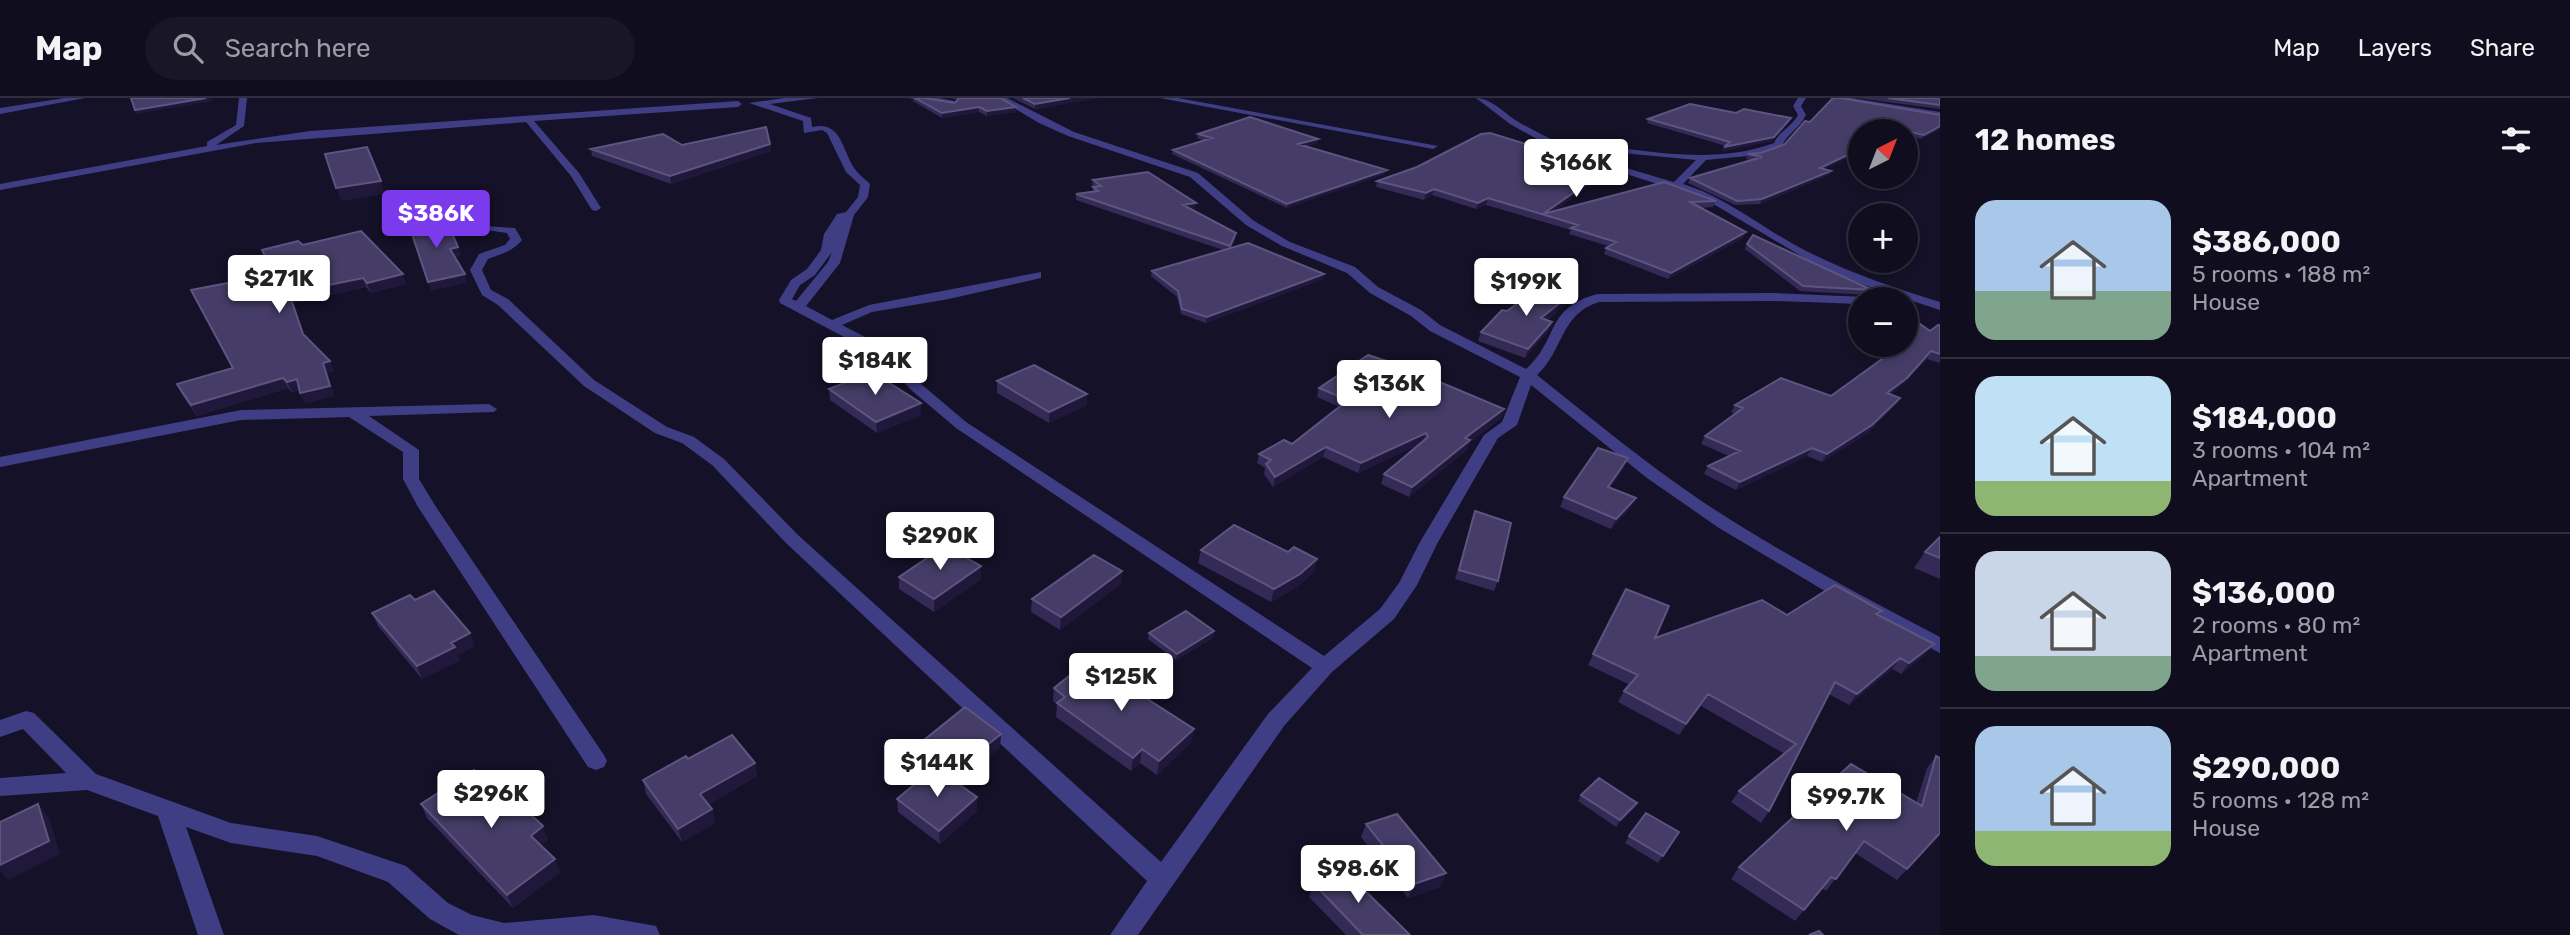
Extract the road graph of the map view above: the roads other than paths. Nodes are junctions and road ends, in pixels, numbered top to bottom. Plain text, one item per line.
1 (81, 98) edge
2 (243, 98) edge
3 (696, 98) edge
4 (814, 98) edge
5 (912, 98) edge
6 (1001, 98) edge
7 (1164, 98) edge
8 (1480, 98) edge
9 (1802, 98) edge
10 (1836, 98) edge
11 (955, 102) edge
12 (753, 103) junction
13 (737, 104) junction
14 (0, 111) edge
15 (1940, 115) edge
16 (529, 120) junction
17 (1552, 143) junction
18 (1433, 146) dead end
19 (183, 153) junction
20 (1704, 157) junction
21 (1677, 184) junction
22 (0, 187) edge
23 (596, 208) dead end
24 (491, 229) dead end
25 (1037, 275) dead end
26 (1848, 300) edge
27 (1935, 304) edge
28 (833, 325) junction
29 (1528, 375) junction
30 (489, 409) dead end
31 (352, 412) junction
32 (0, 462) edge
33 (1940, 646) edge
34 (1325, 667) junction
35 (0, 729) edge
36 (596, 761) dead end
37 (88, 781) junction
38 (0, 787) edge
39 (167, 808) junction
40 (1162, 879) junction
41 (211, 935) edge
42 (647, 935) edge
43 (1123, 935) edge

1 - 14 street
2 - 19 street
3 - 13 street
4 - 12 street
5 - 11 street
6 - 29 street
7 - 18 street
8 - 17 street
9 - 20 street
10 - 15 street
12 - 13 street
12 - 28 street
13 - 16 street
16 - 19 street
16 - 23 street
17 - 20 street
17 - 21 street
19 - 22 street
20 - 21 street
21 - 27 street
24 - 40 street
25 - 28 street
26 - 29 street
28 - 34 street
29 - 33 street
29 - 34 street
30 - 31 street
31 - 32 street
31 - 36 street
34 - 40 street
35 - 37 street
37 - 38 street
37 - 39 street
39 - 41 street
39 - 42 street
40 - 43 street

